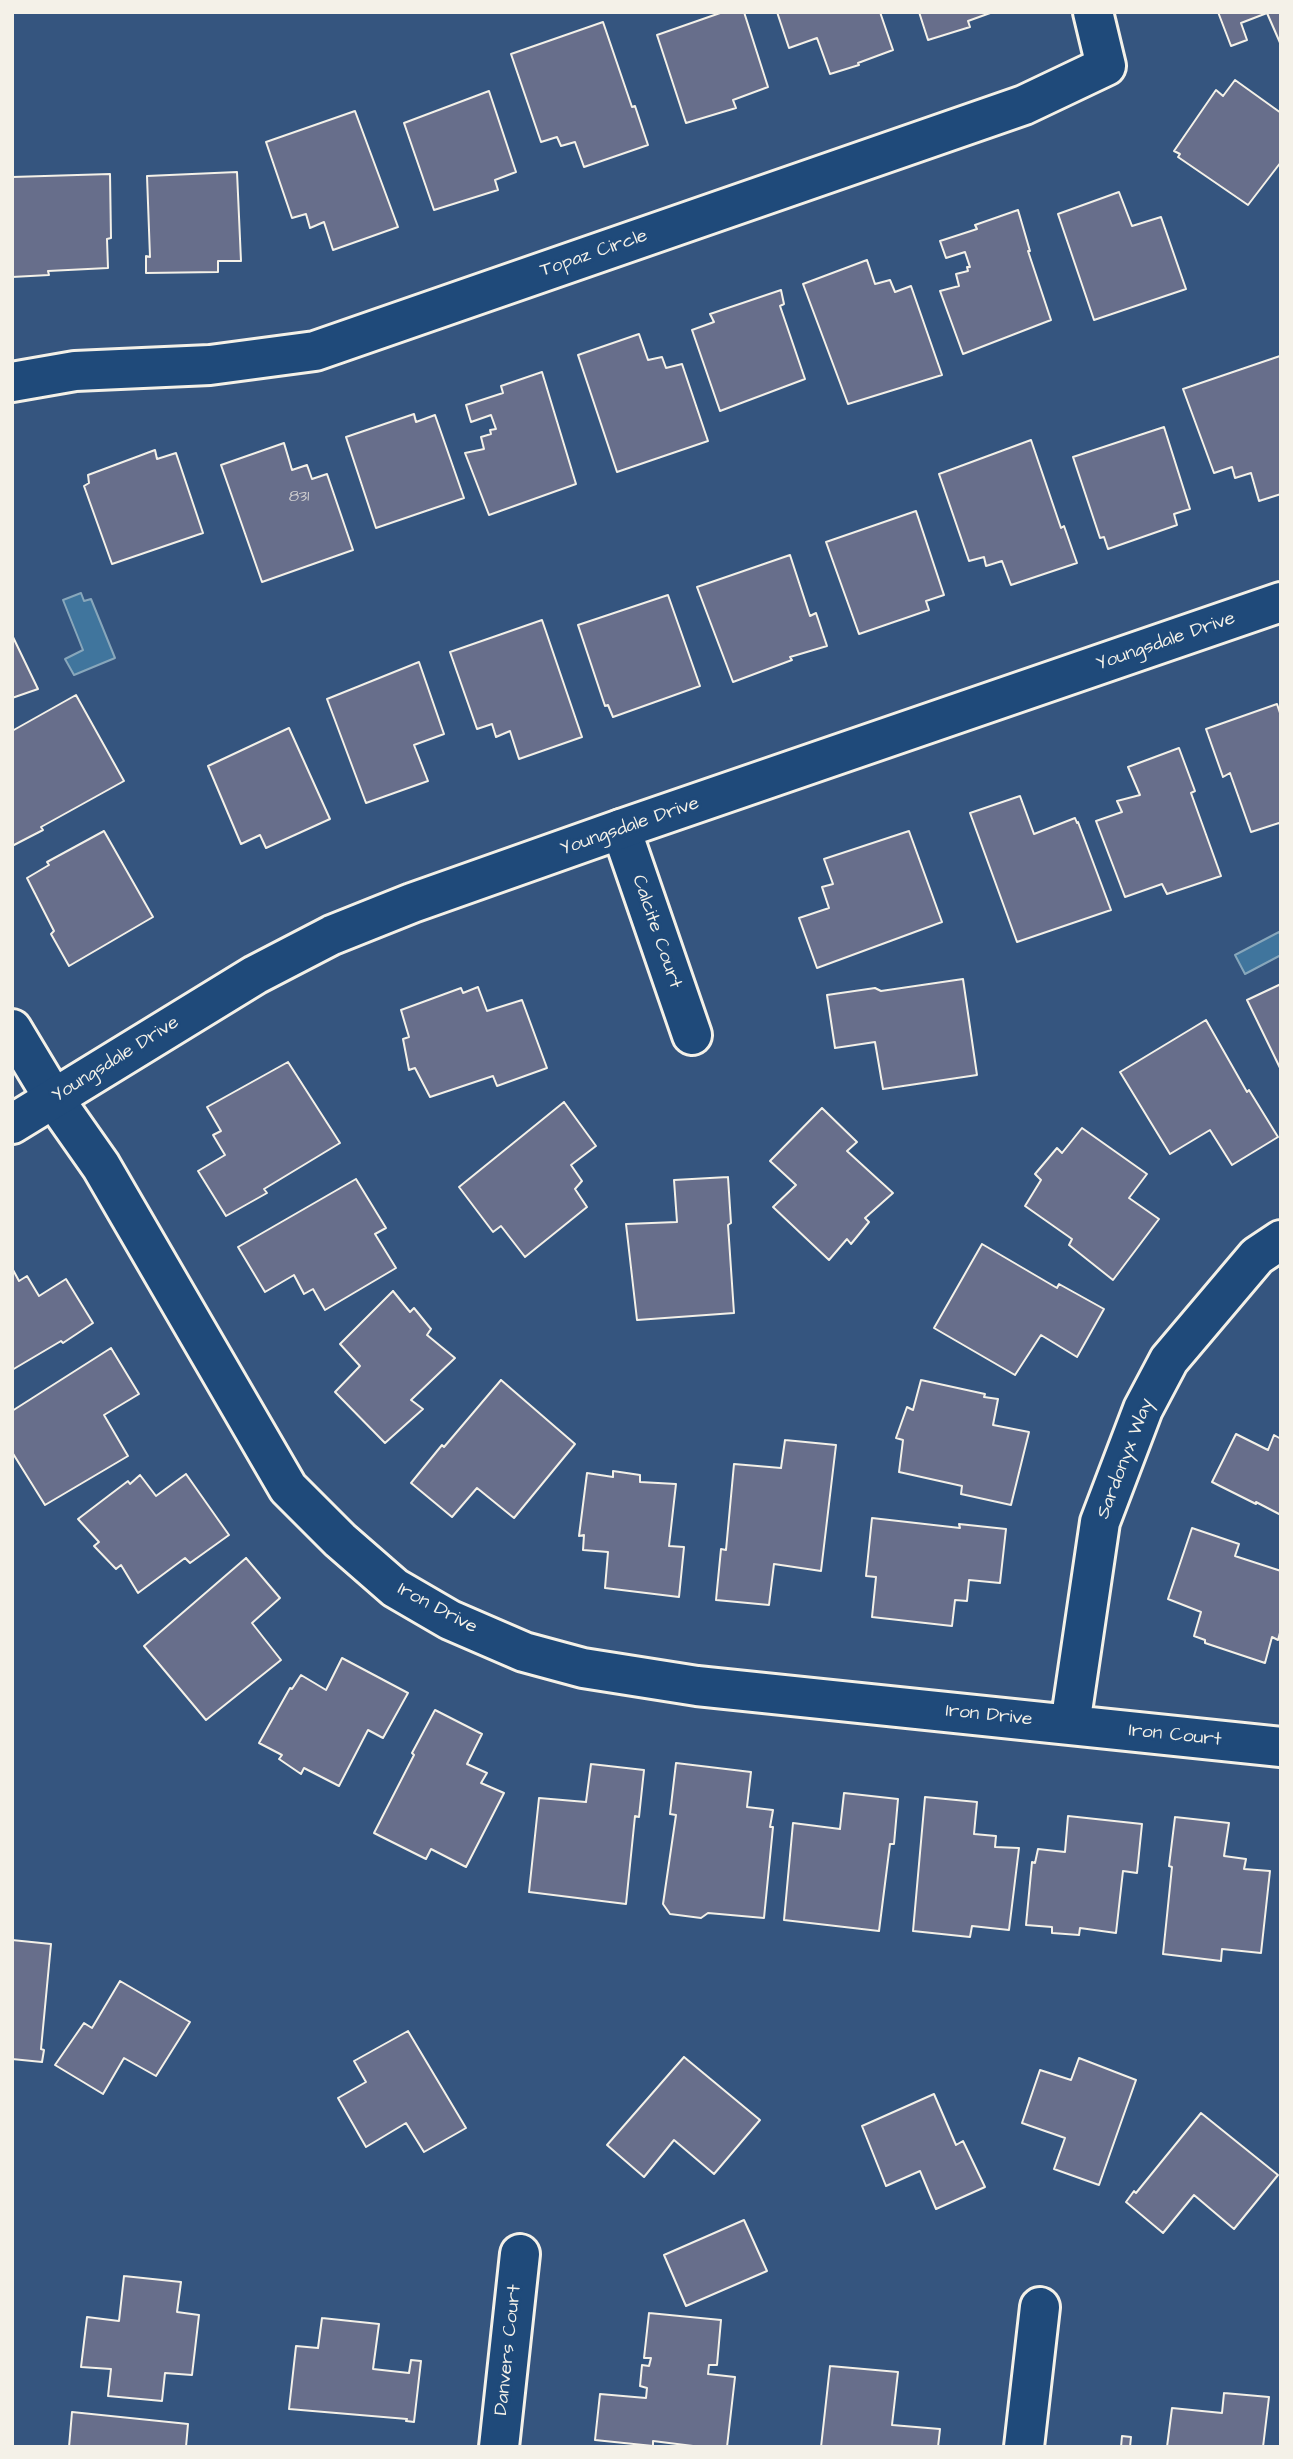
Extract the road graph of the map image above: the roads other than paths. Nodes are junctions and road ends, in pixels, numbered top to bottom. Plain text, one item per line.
1 (1093, 12) edge
2 (12, 382) edge
3 (1281, 603) edge
4 (621, 829) junction
5 (12, 1029) edge
6 (692, 1035) dead end
7 (54, 1099) junction
8 (12, 1124) edge
9 (1281, 1240) edge
10 (1070, 1725) junction
11 (1281, 1747) edge
12 (520, 2254) dead end
13 (1040, 2307) dead end
14 (499, 2447) edge
15 (1024, 2447) edge

1 - 2 street, Topaz Circle
3 - 4 street, Youngsdale Drive
4 - 6 street, Calcite Court
4 - 7 street, Youngsdale Drive
5 - 7 street, Iron Drive
7 - 8 street, Youngsdale Drive
7 - 10 street, Iron Drive
9 - 10 street, Sardonyx Way
10 - 11 street, Iron Court
12 - 14 street, Danvers Court
13 - 15 street

